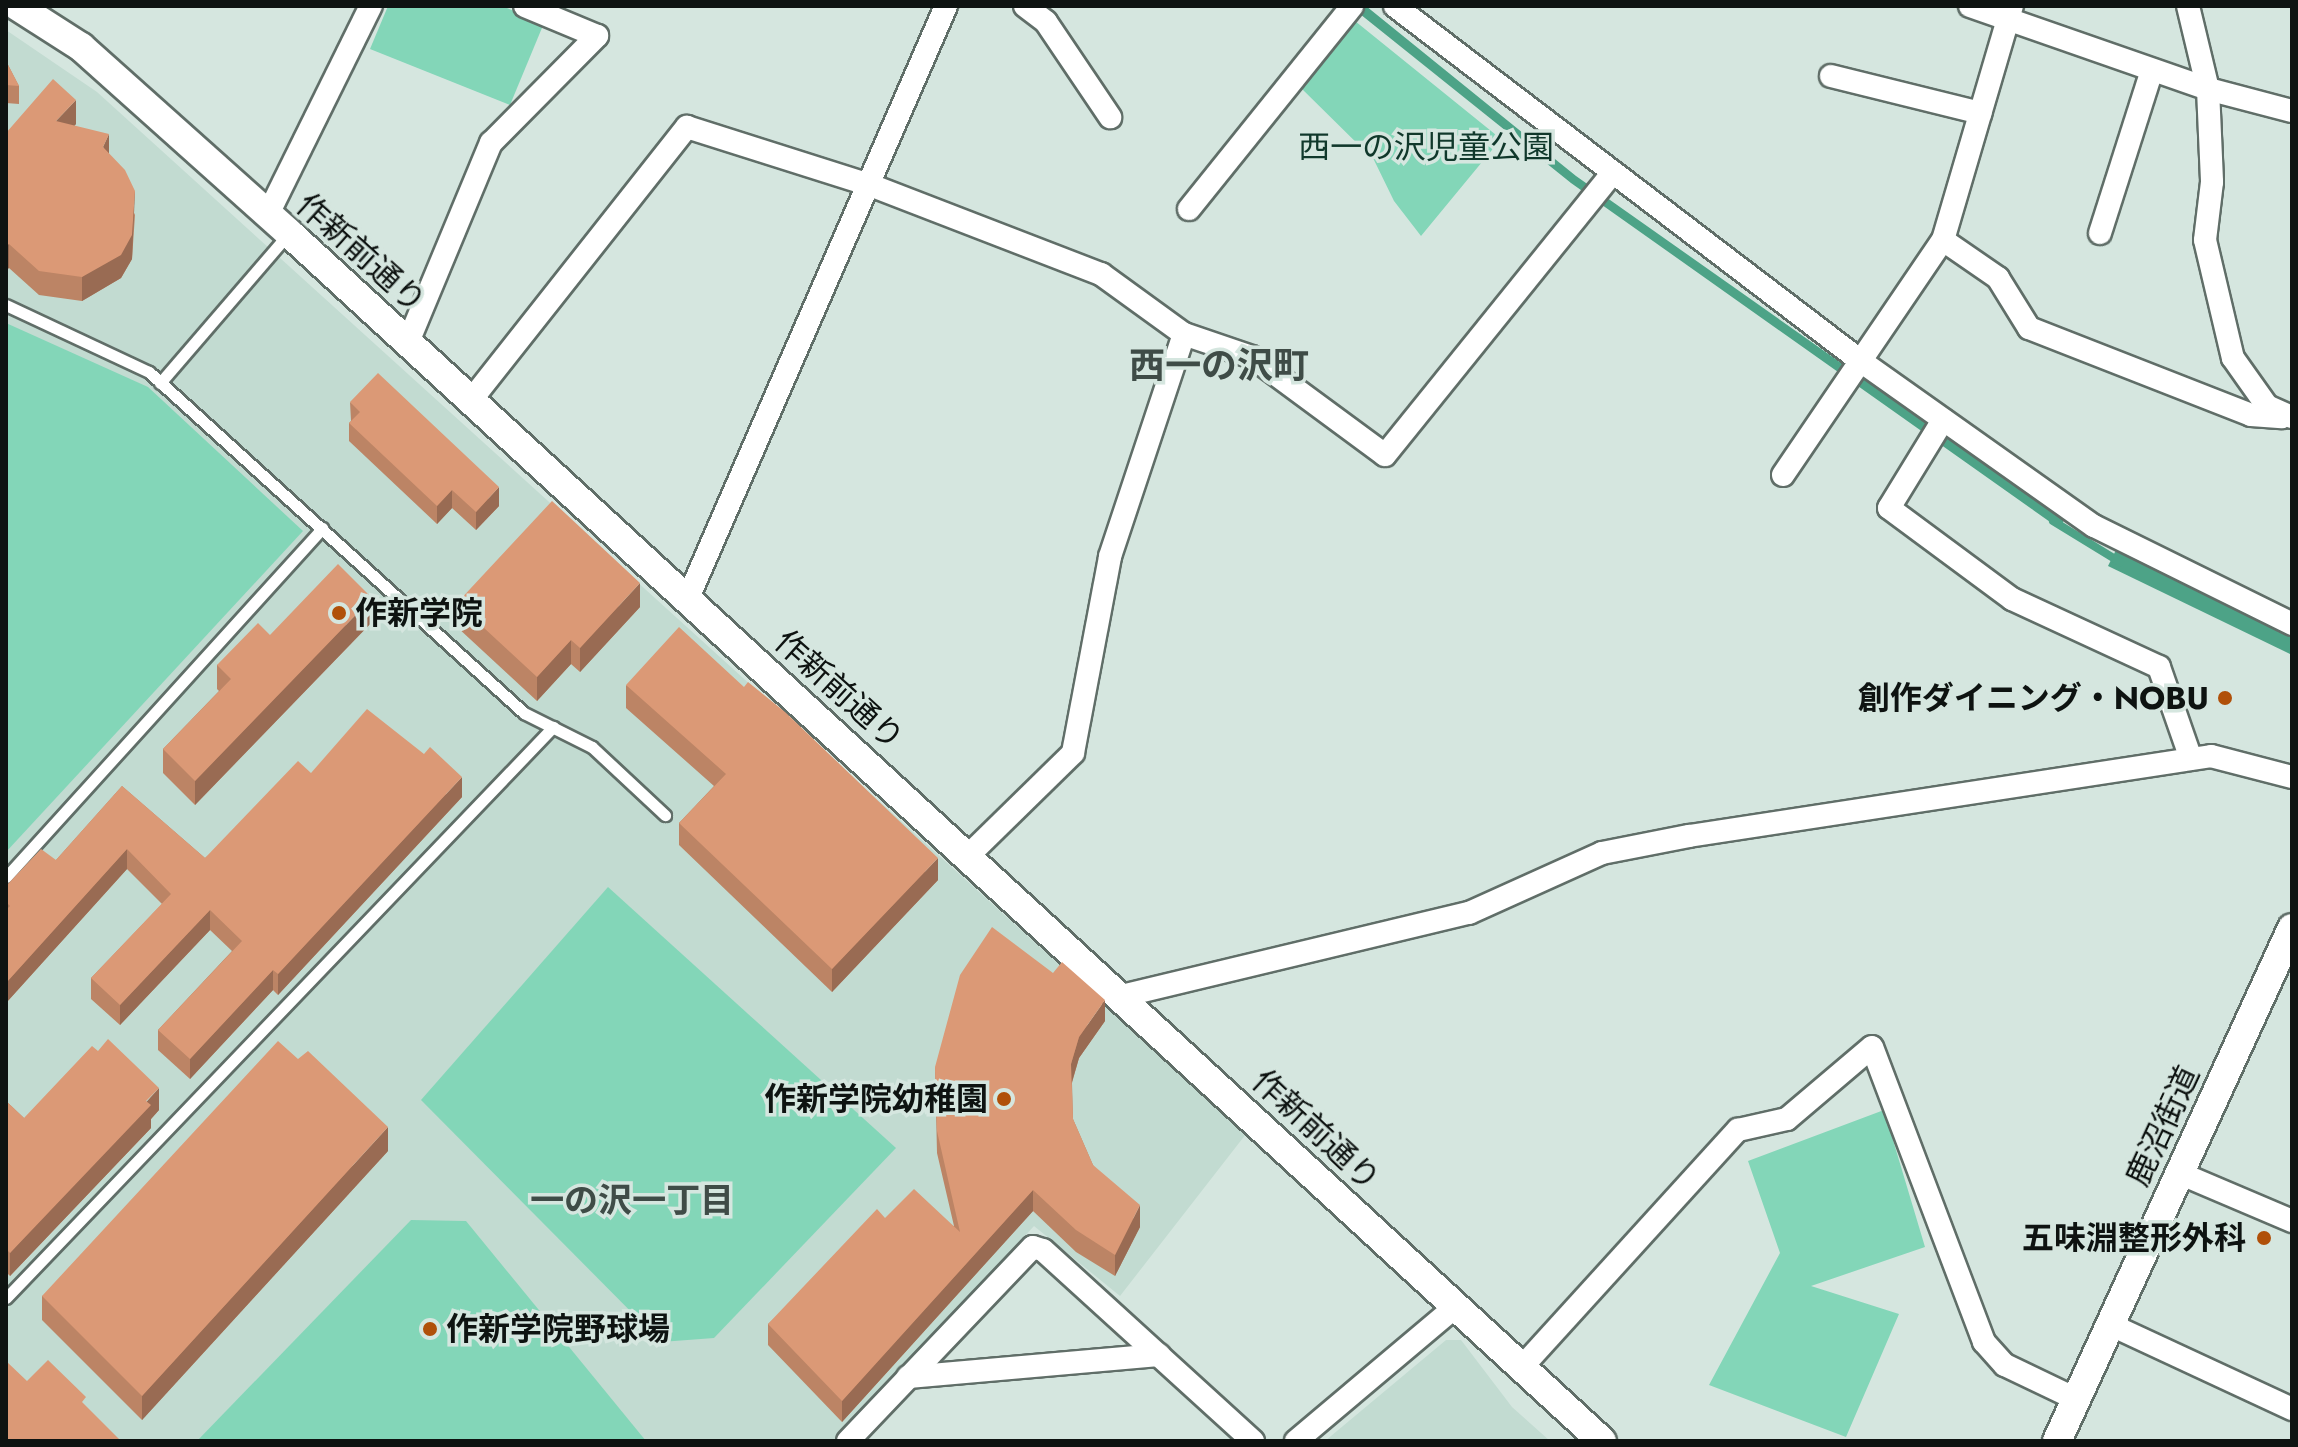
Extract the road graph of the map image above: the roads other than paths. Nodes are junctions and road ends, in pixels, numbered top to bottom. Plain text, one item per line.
1 (17, 6) edge
2 (371, 6) edge
3 (525, 6) edge
4 (946, 6) edge
5 (1025, 6) edge
6 (1352, 6) edge
7 (1395, 6) edge
8 (1970, 6) edge
9 (2188, 6) edge
10 (2010, 14) edge
11 (2152, 70) junction
12 (1831, 76) dead end
13 (2208, 89) junction
14 (2292, 111) edge
15 (1981, 113) junction
16 (1110, 117) dead end
17 (1613, 172) junction
18 (870, 185) junction
19 (1189, 209) dead end
20 (268, 214) junction
21 (289, 233) junction
22 (2100, 233) dead end
23 (1943, 240) junction
24 (6, 305) edge
25 (1184, 334) junction
26 (408, 342) junction
27 (1862, 362) junction
28 (160, 383) junction
29 (472, 399) junction
30 (2292, 418) edge
31 (1943, 420) junction
32 (1783, 475) dead end
33 (322, 528) junction
34 (688, 598) junction
35 (2292, 624) edge
36 (553, 727) junction
37 (2191, 759) junction
38 (2292, 777) edge
39 (665, 815) dead end
40 (969, 855) junction
41 (6, 877) edge
42 (2292, 928) edge
43 (1122, 996) junction
44 (2179, 1173) junction
45 (2292, 1221) edge
46 (6, 1298) edge
47 (1455, 1307) junction
48 (2109, 1324) junction
49 (1159, 1355) junction
50 (1522, 1367) junction
51 (908, 1377) junction
52 (2076, 1399) junction
53 (2292, 1409) edge
54 (848, 1441) edge
55 (1253, 1441) edge
56 (1296, 1441) edge
57 (1602, 1441) edge
58 (2057, 1441) edge

1 - 20 street, 作新前通り
2 - 20 street
3 - 26 street
4 - 18 street
5 - 16 street
6 - 19 street
7 - 17 street
8 - 10 street
9 - 13 street
10 - 11 street
10 - 15 street
11 - 13 street
11 - 22 street
12 - 15 street
13 - 14 street
13 - 30 street
15 - 23 street
17 - 25 street
17 - 27 street
18 - 25 street
18 - 29 street
18 - 34 street
20 - 21 street, 作新前通り
21 - 26 street, 作新前通り
21 - 28 lane
23 - 27 street
23 - 30 street
24 - 28 lane
25 - 40 street
26 - 29 street, 作新前通り
27 - 31 street
27 - 32 street
28 - 33 lane
29 - 34 street, 作新前通り
31 - 35 street
31 - 37 street
33 - 36 lane
33 - 41 lane
34 - 40 street, 作新前通り
36 - 39 lane
36 - 46 lane
37 - 38 street
37 - 43 street
40 - 43 street, 作新前通り
42 - 44 street, 鹿沼街道
43 - 47 street, 作新前通り
44 - 45 street
44 - 48 street, 鹿沼街道
47 - 50 street, 作新前通り
47 - 56 street
48 - 52 street, 鹿沼街道
48 - 53 street
49 - 51 street
49 - 51 street
49 - 55 street
50 - 52 street
50 - 57 street, 作新前通り
51 - 54 street
52 - 58 street, 鹿沼街道

